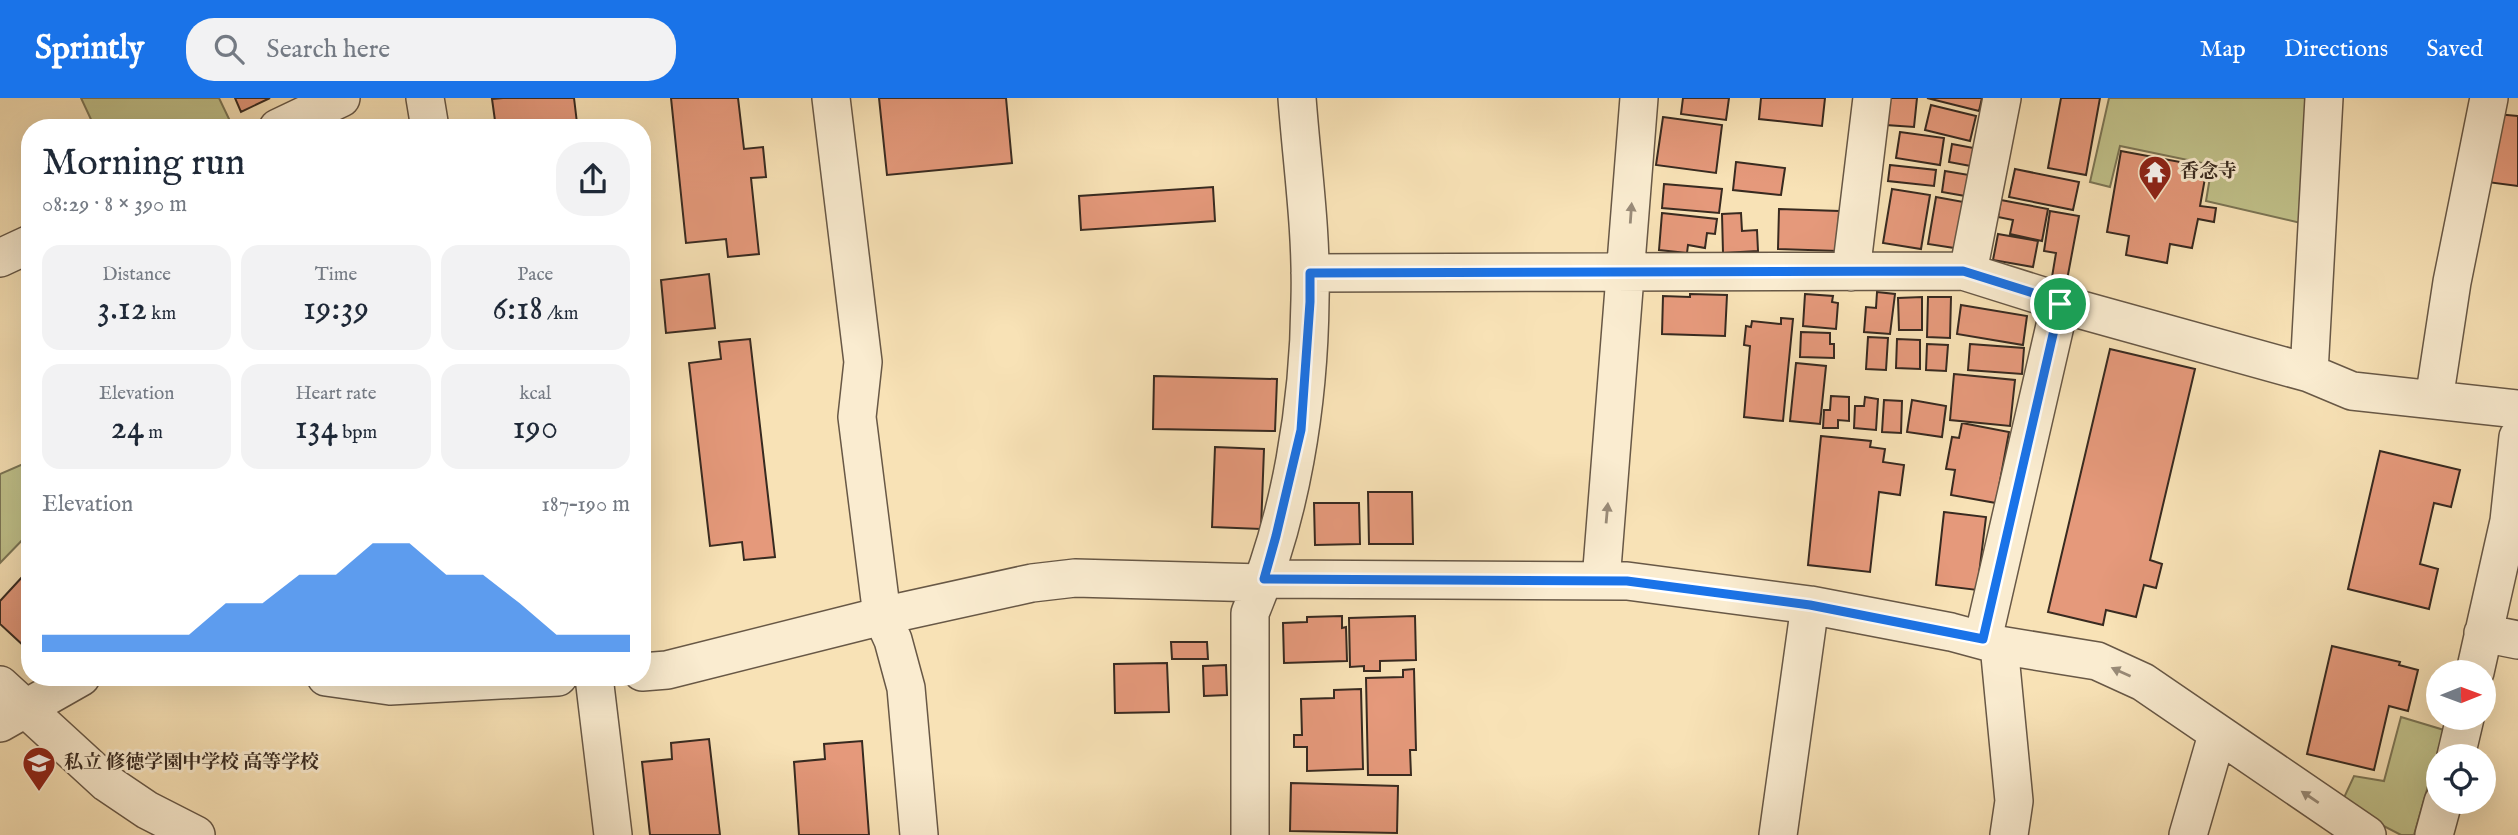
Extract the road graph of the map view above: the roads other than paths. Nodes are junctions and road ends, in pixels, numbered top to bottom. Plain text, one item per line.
1 (341, 98) edge
2 (425, 98) edge
3 (831, 98) edge
4 (1297, 98) edge
5 (1639, 98) edge
6 (1872, 98) edge
7 (2002, 98) edge
8 (2324, 98) edge
9 (2489, 98) edge
10 (297, 119) edge
11 (428, 119) edge
12 (21, 248) edge
13 (0, 258) edge
14 (1627, 272) junction
15 (1851, 272) junction
16 (1968, 272) junction
17 (1310, 273) junction
18 (2060, 304) junction
19 (2309, 373) junction
20 (2434, 400) junction
21 (2518, 409) edge
22 (2518, 437) edge
23 (1263, 581) junction
24 (1601, 581) junction
25 (1810, 605) junction
26 (882, 616) junction
27 (2501, 637) edge
28 (1991, 642) junction
29 (2484, 660) edge
30 (651, 671) edge
31 (0, 685) edge
32 (65, 686) edge
33 (595, 686) edge
34 (13, 717) edge
35 (2217, 735) junction
36 (2440, 814) edge
37 (196, 835) edge
38 (613, 835) edge
39 (919, 835) edge
40 (1250, 835) edge
41 (1778, 835) edge
42 (2009, 835) edge
43 (2188, 835) edge
44 (2367, 835) edge
45 (2434, 835) edge

1 - 10 street
2 - 11 street
3 - 26 street
4 - 17 street
14 -> 5 street
6 - 15 street
7 - 16 street
8 - 19 street
9 - 20 street
12 - 13 street
14 - 15 street
14 - 17 street
24 -> 14 street
15 - 16 street
16 - 18 street
17 - 23 street
18 - 19 street
18 - 28 street
19 - 20 street
20 - 21 street
22 - 27 street
23 - 24 street
23 - 26 street
23 - 40 street
24 - 25 street
25 - 28 street
25 - 41 street
26 - 30 street
26 - 39 street
27 - 29 street
35 -> 28 street
28 - 42 street
31 - 34 street
32 - 34 street
33 - 38 street
34 - 37 street
35 - 43 street
44 -> 35 street
36 - 45 street

